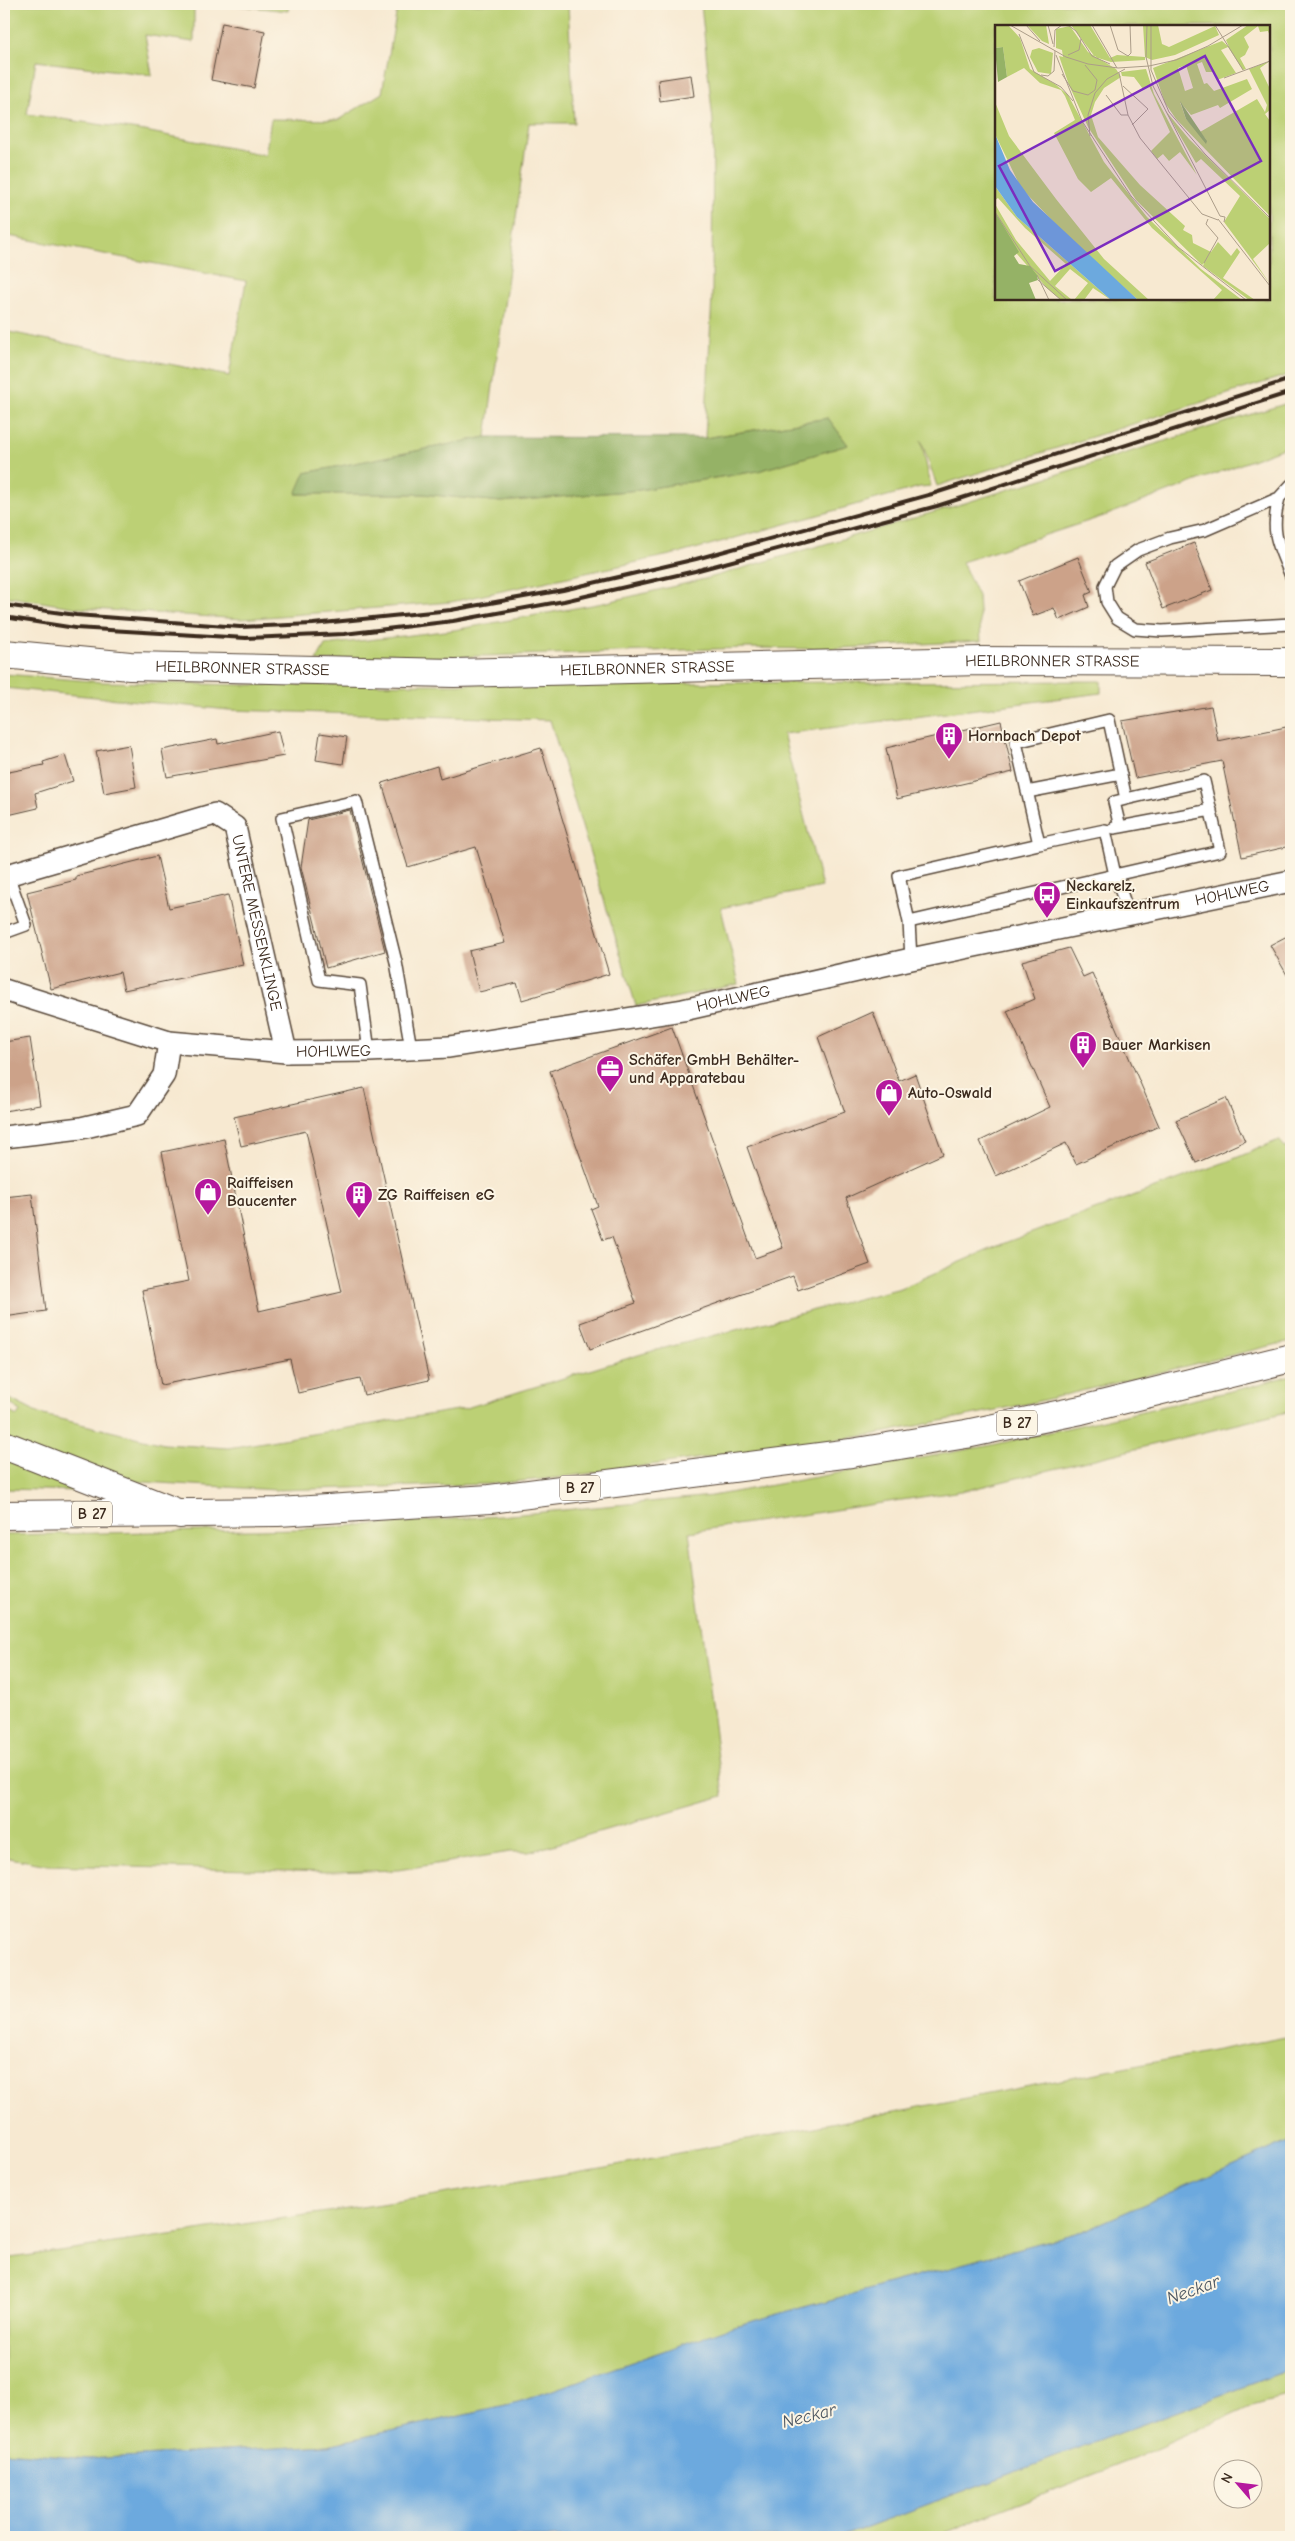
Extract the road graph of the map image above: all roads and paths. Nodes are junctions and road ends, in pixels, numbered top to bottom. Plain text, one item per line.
1 (1291, 484) edge
2 (1279, 498) junction
3 (1291, 576) edge
4 (1291, 624) edge
5 (4, 654) edge
6 (1291, 662) edge
7 (1120, 774) junction
8 (1027, 792) junction
9 (1126, 799) junction
10 (1211, 810) junction
11 (1120, 827) junction
12 (1105, 830) junction
13 (1039, 844) junction
14 (1115, 875) junction
15 (6, 876) edge
16 (1291, 881) edge
17 (1128, 914) junction
18 (909, 922) junction
19 (4, 934) edge
20 (911, 959) junction
21 (4, 990) edge
22 (169, 1042) junction
23 (411, 1048) junction
24 (286, 1052) junction
25 (369, 1052) junction
26 (4, 1137) edge
27 (1291, 1358) edge
28 (4, 1446) edge
29 (180, 1514) junction
30 (4, 1515) edge

1 - 2 lane
2 - 3 lane
2 - 4 lane
5 - 6 main road, HEILBRONNER STRASSE
7 - 8 lane
7 - 8 lane
7 - 9 lane
8 - 13 lane
9 - 10 lane
9 - 11 lane
10 - 11 lane
10 - 14 lane
11 - 12 lane
12 - 13 lane
12 - 14 lane
13 - 18 lane
14 - 17 lane
14 - 18 lane
15 - 19 lane
15 - 24 street, UNTERE MESSENKLINGE
16 - 17 street, HOHLWEG
17 - 20 street, HOHLWEG
18 - 20 lane
20 - 23 street, HOHLWEG
21 - 22 street, HOHLWEG
22 - 24 street, HOHLWEG
22 - 26 street
23 - 25 street, HOHLWEG
23 - 25 lane
24 - 25 street, HOHLWEG
27 - 29 main road, B 27
28 - 29 main road
29 - 30 main road, B 27

